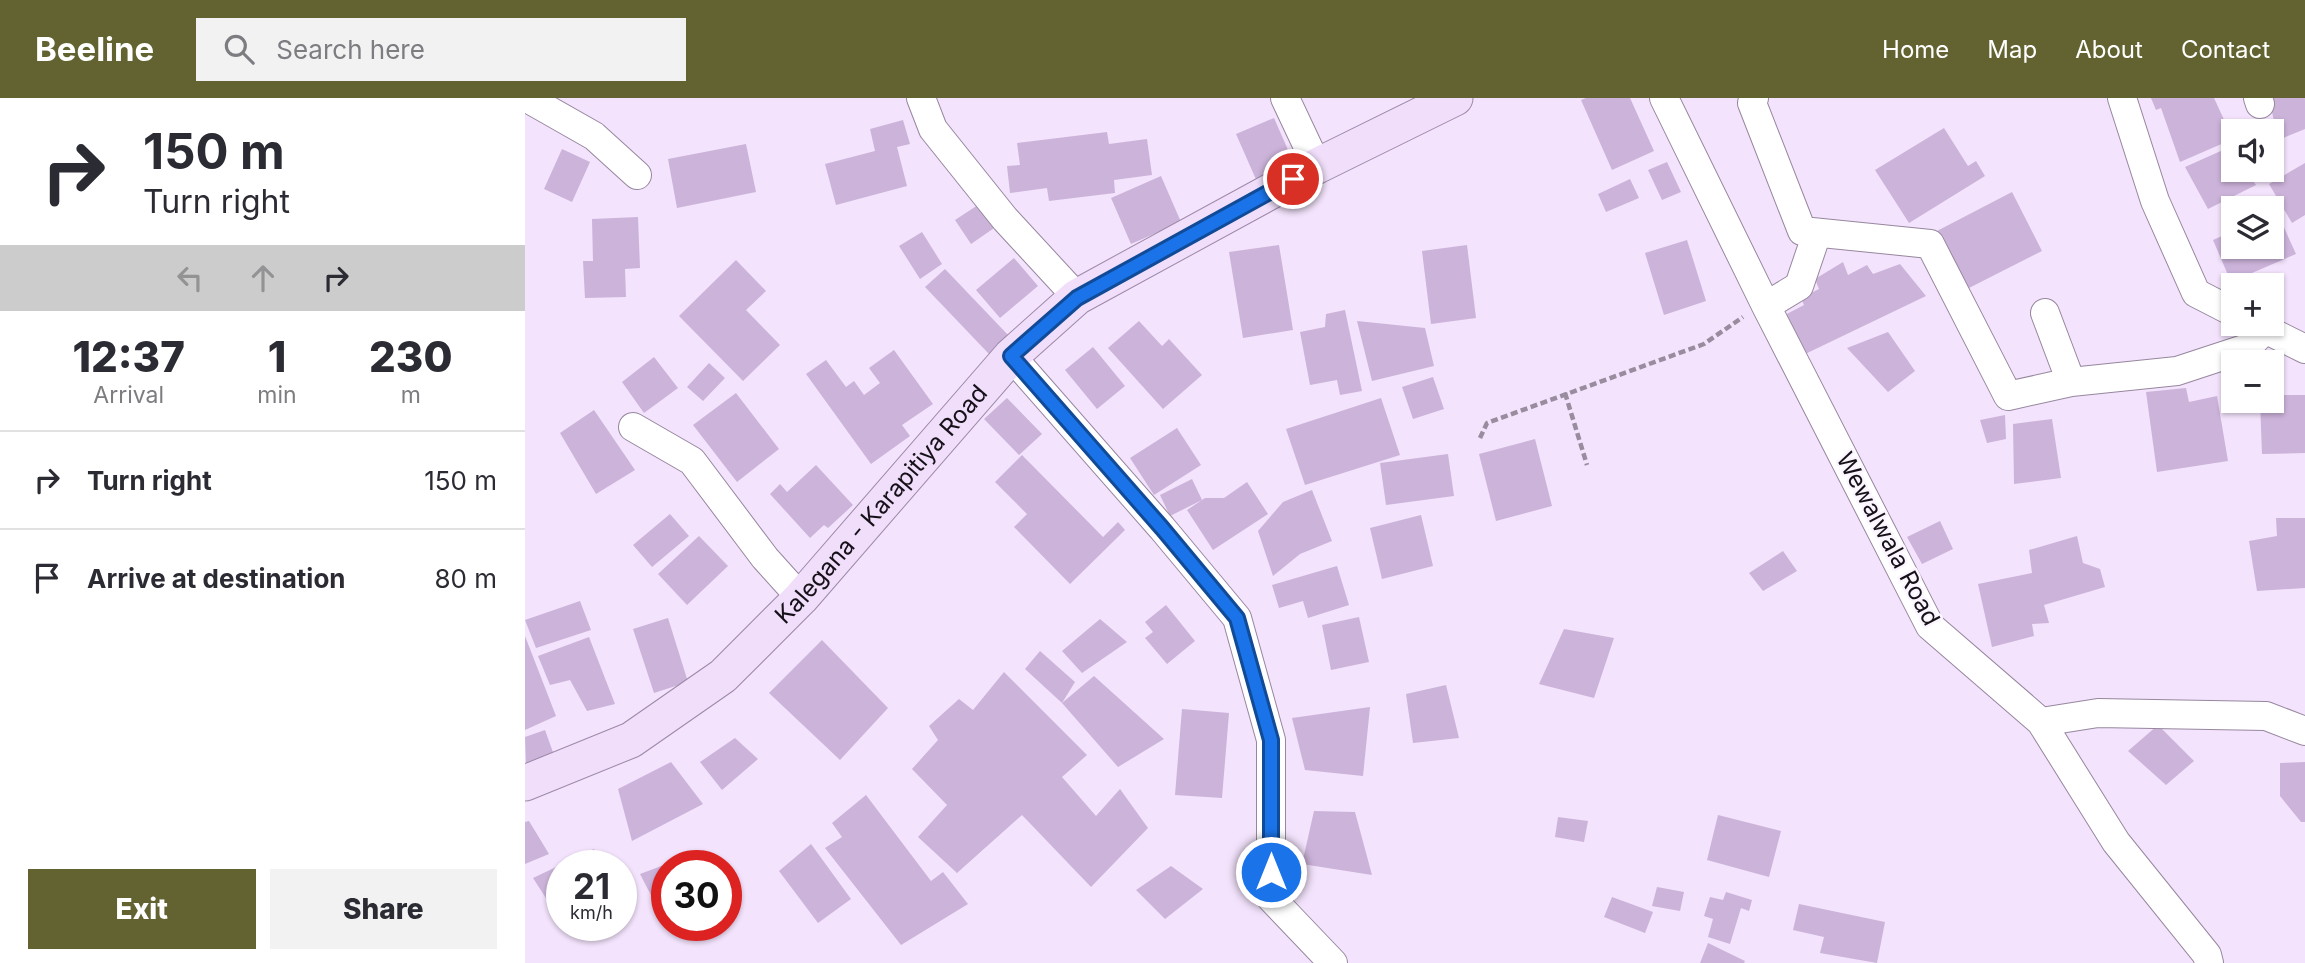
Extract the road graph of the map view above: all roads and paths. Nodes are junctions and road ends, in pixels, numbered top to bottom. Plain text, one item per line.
1 (527, 98) edge
2 (922, 98) edge
3 (1285, 98) edge
4 (1455, 98) edge
5 (1664, 98) edge
6 (1754, 98) edge
7 (2122, 98) edge
8 (1318, 166) junction
9 (637, 175) dead end
10 (1817, 233) junction
11 (1077, 298) junction
12 (1766, 306) junction
13 (2221, 306) edge
14 (2045, 313) dead end
15 (2254, 336) edge
16 (2280, 336) edge
17 (2305, 349) edge
18 (1011, 356) junction
19 (2071, 382) junction
20 (1565, 393) junction
21 (633, 427) dead end
22 (1480, 438) dead end
23 (1587, 464) dead end
24 (801, 598) junction
25 (2041, 722) junction
26 (2305, 731) edge
27 (525, 783) edge
28 (1333, 963) edge
29 (2209, 963) edge

1 - 9 street
2 - 11 street
3 - 8 street
4 - 8 main road, Kalegana - Karapitiya Road
5 - 12 street, Wewalwala Road
6 - 10 street
7 - 13 street
8 - 11 main road, Kalegana - Karapitiya Road
10 - 12 street
10 - 19 street
11 - 18 main road, Kalegana - Karapitiya Road
12 - 20 path
12 - 25 street, Wewalwala Road
14 - 19 street
15 - 19 street
16 - 17 street
18 - 24 main road, Kalegana - Karapitiya Road
18 - 28 street
20 - 22 path
20 - 23 path
21 - 24 street
24 - 27 main road, Kalegana - Karapitiya Road
25 - 26 street
25 - 29 street, Wewalwala Road

